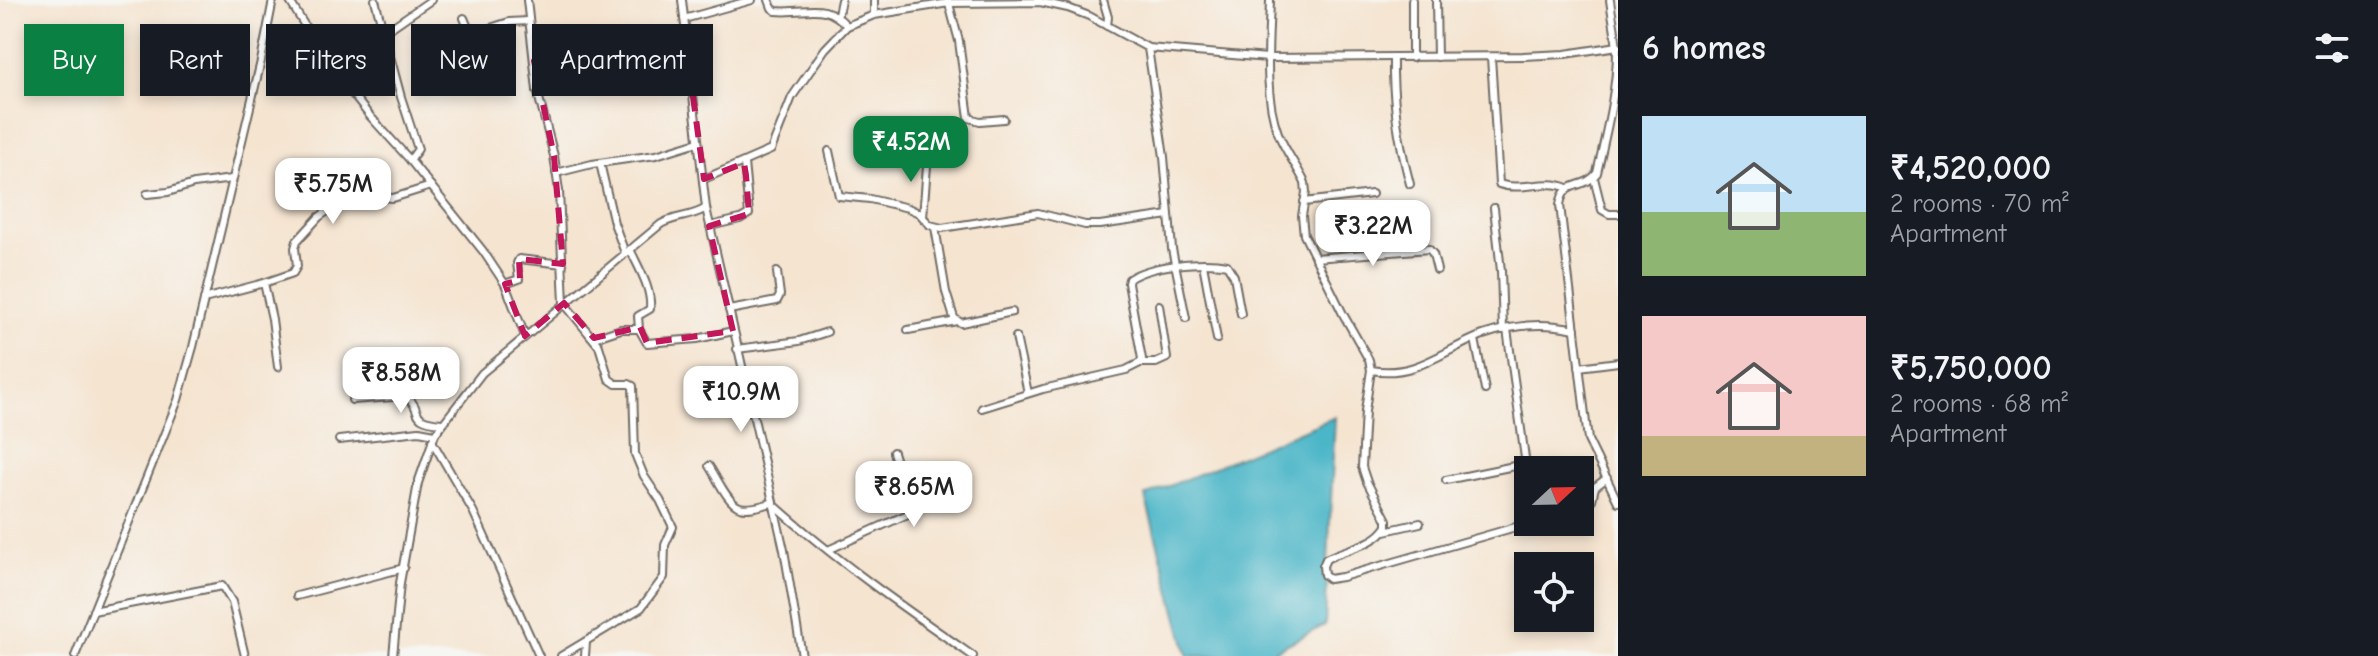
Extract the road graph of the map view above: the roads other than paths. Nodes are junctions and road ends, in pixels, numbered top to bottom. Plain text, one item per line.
1 (273, 0) edge
2 (289, 0) edge
3 (375, 0) edge
4 (431, 0) edge
5 (527, 0) edge
6 (682, 0) edge
7 (752, 0) edge
8 (769, 0) edge
9 (841, 0) edge
10 (874, 0) edge
11 (1103, 0) edge
12 (1270, 0) edge
13 (1412, 0) edge
14 (1436, 0) edge
15 (1610, 0) edge
16 (948, 2) edge
17 (838, 14) junction
18 (874, 15) junction
19 (464, 18) dead end
20 (684, 19) junction
21 (529, 21) junction
22 (382, 24) edge
23 (684, 24) edge
24 (395, 25) edge
25 (847, 26) junction
26 (1107, 26) junction
27 (532, 45) edge
28 (1617, 46) edge
29 (1148, 48) junction
30 (1437, 57) junction
31 (1491, 57) junction
32 (1268, 58) junction
33 (1393, 58) junction
34 (1412, 58) junction
35 (395, 74) edge
36 (538, 96) edge
37 (692, 96) edge
38 (1004, 119) dead end
39 (698, 142) junction
40 (829, 151) dead end
41 (928, 153) dead end
42 (410, 160) junction
43 (600, 163) junction
44 (744, 163) junction
45 (556, 173) junction
46 (1594, 178) junction
47 (232, 179) junction
48 (704, 179) junction
49 (1410, 184) dead end
50 (431, 186) junction
51 (1568, 188) junction
52 (147, 194) dead end
53 (1372, 194) dead end
54 (1304, 202) junction
55 (706, 208) junction
56 (1494, 208) dead end
57 (1618, 214) edge
58 (1169, 215) junction
59 (923, 217) junction
60 (710, 226) junction
61 (935, 227) junction
62 (627, 251) junction
63 (1315, 258) junction
64 (563, 264) junction
65 (1203, 264) junction
66 (1175, 265) junction
67 (1437, 270) dead end
68 (777, 272) dead end
69 (264, 283) junction
70 (505, 284) junction
71 (204, 299) junction
72 (564, 303) junction
73 (1159, 305) dead end
74 (729, 310) junction
75 (1012, 312) dead end
76 (1241, 314) dead end
77 (1186, 318) dead end
78 (957, 321) junction
79 (639, 329) junction
80 (1505, 329) junction
81 (1575, 329) junction
82 (908, 330) dead end
83 (733, 331) junction
84 (827, 332) dead end
85 (525, 336) junction
86 (1016, 337) dead end
87 (594, 338) junction
88 (1217, 339) dead end
89 (1475, 339) junction
90 (737, 349) junction
91 (1618, 362) edge
92 (1140, 363) junction
93 (278, 367) dead end
94 (1579, 367) junction
95 (1371, 372) junction
96 (1485, 390) dead end
97 (1028, 393) junction
98 (352, 400) dead end
99 (982, 408) dead end
100 (443, 423) junction
101 (433, 438) junction
102 (339, 440) dead end
103 (893, 452) dead end
104 (709, 466) dead end
105 (1607, 478) junction
106 (1446, 480) dead end
107 (1594, 491) edge
108 (1618, 502) edge
109 (772, 503) junction
110 (1420, 523) dead end
111 (1514, 527) edge
112 (1385, 531) junction
113 (828, 550) junction
114 (404, 568) junction
115 (297, 596) dead end
116 (93, 611) junction
117 (586, 642) junction
118 (75, 656) edge
119 (245, 656) edge
120 (393, 656) edge
121 (539, 656) edge
122 (561, 656) edge
123 (585, 656) edge
124 (802, 656) edge
125 (973, 656) edge

1 - 47 street
2 - 42 street
3 - 22 street
4 - 24 street
5 - 21 street
6 - 20 street
7 - 20 street
8 - 17 street
9 - 17 street
10 - 18 street
11 - 26 street
12 - 32 street
13 - 34 street
14 - 30 street
15 - 28 street
16 - 18 street
16 - 26 street
16 - 38 street
17 - 25 street
18 - 25 street
19 - 21 street
20 - 23 street
21 - 27 street
25 - 44 street
26 - 29 street
28 - 31 street
28 - 46 street
29 - 32 street
29 - 58 street
30 - 31 street
30 - 34 street
31 - 51 street
32 - 33 street
32 - 54 street
33 - 34 street
33 - 49 street
35 - 42 street
36 - 45 street
37 - 39 street
39 - 43 street
39 - 48 street
40 - 59 street
41 - 59 street
42 - 50 street
43 - 45 street
43 - 62 street
44 - 48 street
44 - 60 street
45 - 64 street
46 - 51 street
46 - 57 street
47 - 52 street
47 - 71 street
48 - 55 street
50 - 69 street
50 - 70 street
51 - 81 street
53 - 54 street
54 - 63 street
55 - 60 street
55 - 62 street
56 - 80 street
58 - 61 street
58 - 66 street
59 - 61 street
60 - 74 street
61 - 78 street
62 - 72 street
62 - 79 street
63 - 67 street
63 - 95 street
64 - 70 street
64 - 72 street
65 - 66 street
65 - 76 street
65 - 88 street
66 - 77 street
66 - 92 street
68 - 74 street
69 - 71 street
69 - 93 street
70 - 85 street
71 - 116 street
72 - 85 street
72 - 87 street
73 - 92 street
74 - 83 street
75 - 78 street
78 - 82 street
79 - 83 street
79 - 87 street
80 - 81 street
80 - 89 street
80 - 106 street
81 - 94 street
83 - 90 street
84 - 90 street
85 - 100 street
86 - 97 street
87 - 117 street
89 - 95 street
89 - 96 street
90 - 109 street
91 - 94 street
92 - 97 street
94 - 105 street
95 - 112 street
97 - 99 street
98 - 100 street
100 - 101 street
101 - 102 street
101 - 114 street
101 - 121 street
103 - 113 street
104 - 109 street
105 - 107 street
105 - 108 street
109 - 113 street
109 - 124 street
110 - 112 street
111 - 112 street
113 - 125 street
114 - 115 street
114 - 120 street
116 - 118 street
116 - 119 street
117 - 122 street
117 - 123 street

